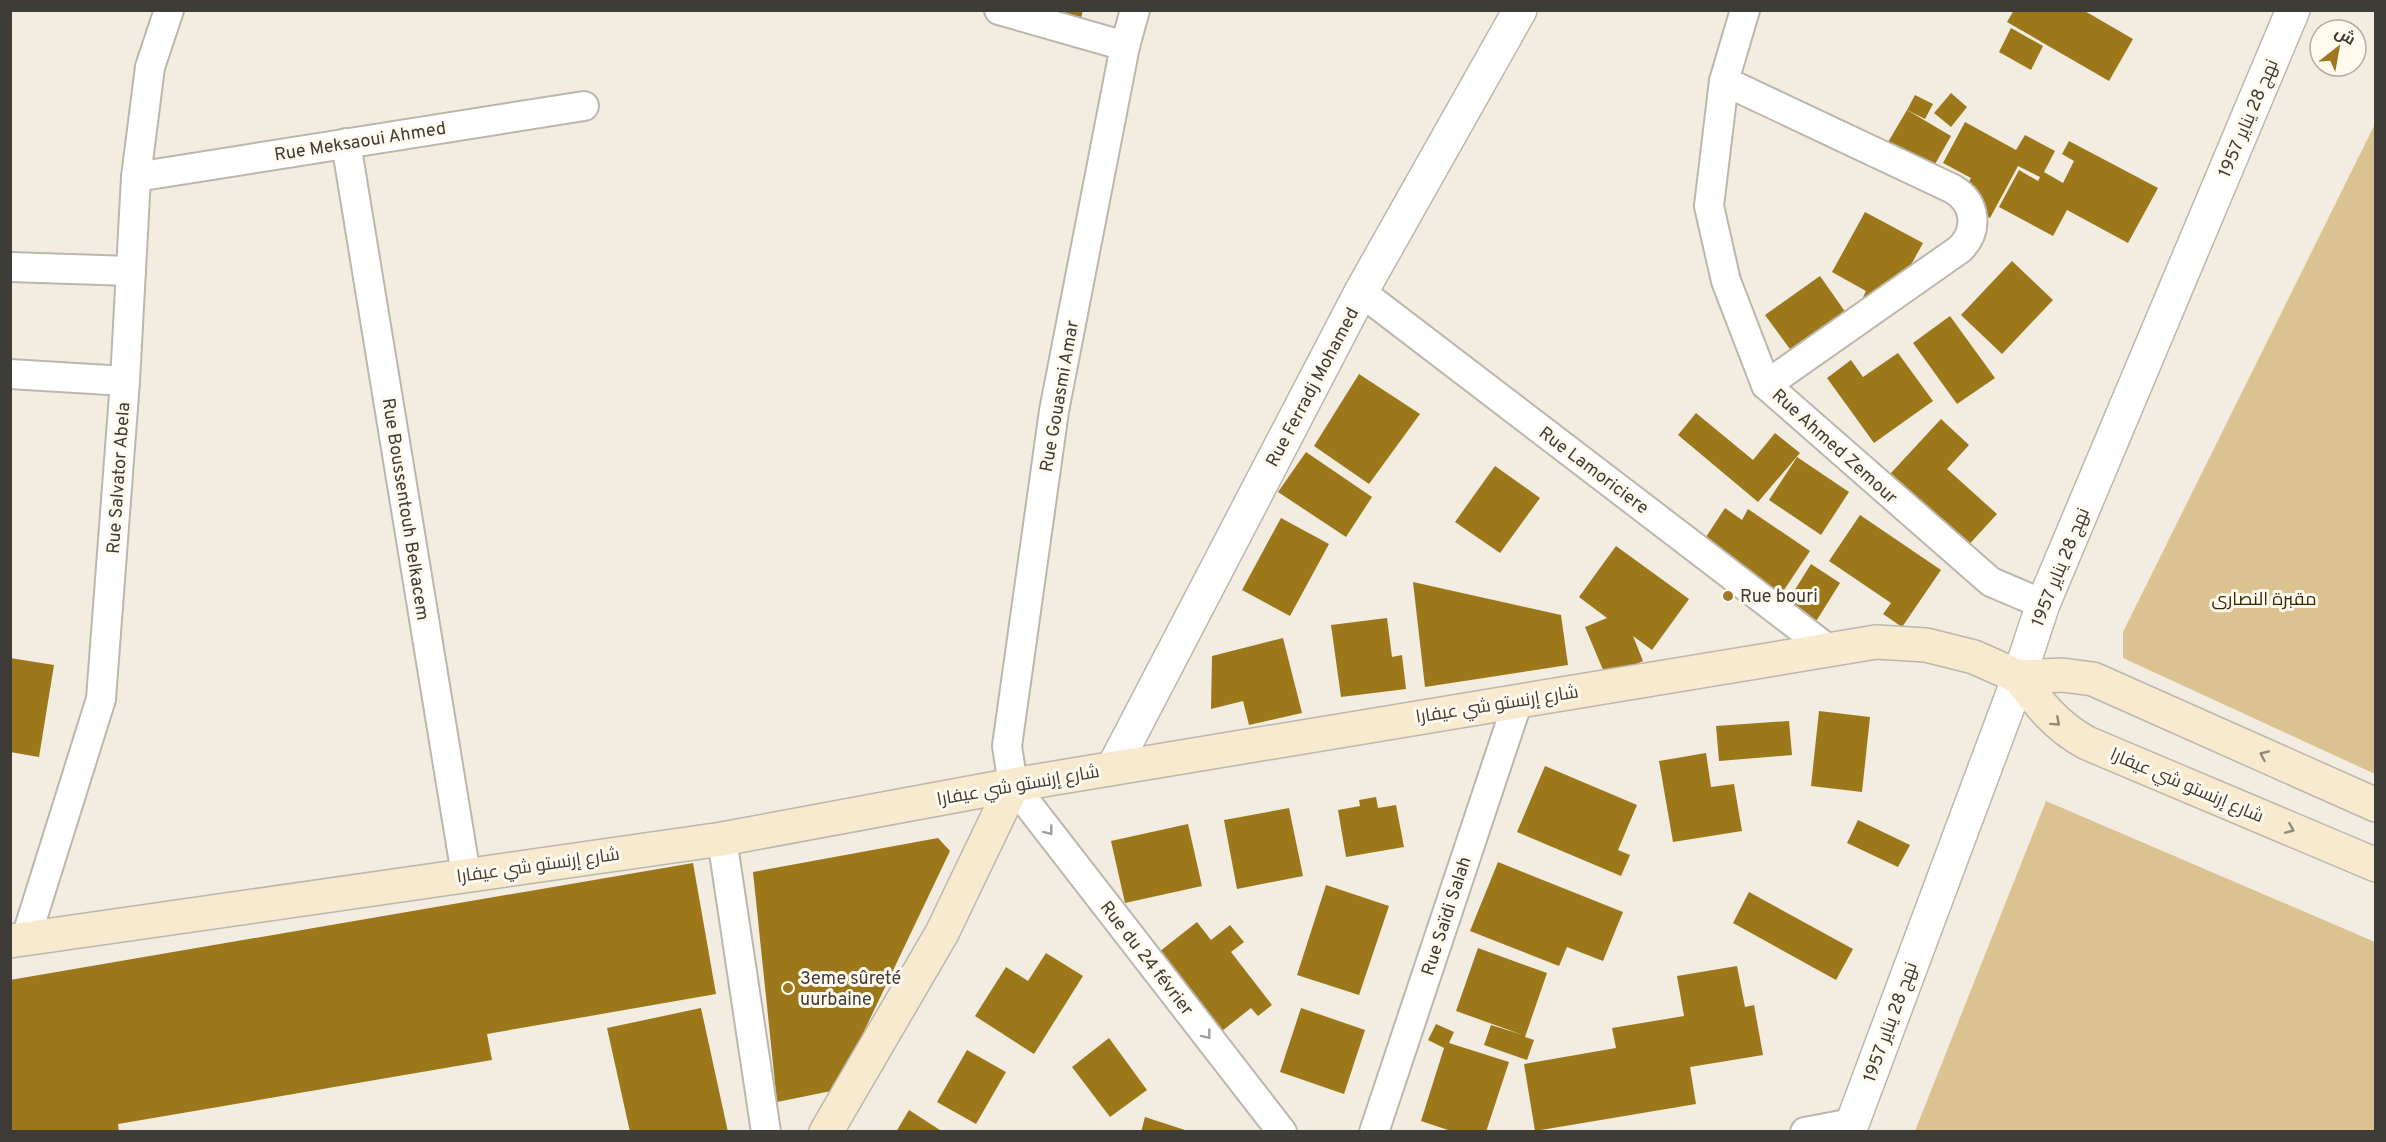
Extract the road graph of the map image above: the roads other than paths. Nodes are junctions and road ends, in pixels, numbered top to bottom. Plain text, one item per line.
1 (169, 10) edge
2 (999, 10) edge
3 (1135, 10) edge
4 (1520, 10) edge
5 (1745, 10) edge
6 (2293, 10) edge
7 (1125, 46) junction
8 (1724, 81) junction
9 (584, 106) dead end
10 (346, 143) junction
11 (136, 177) junction
12 (10, 267) edge
13 (131, 271) junction
14 (1361, 292) junction
15 (10, 374) edge
16 (125, 381) junction
17 (1766, 385) junction
18 (2043, 604) junction
19 (1828, 649) junction
20 (2019, 677) junction
21 (1518, 701) junction
22 (1113, 768) junction
23 (1013, 785) junction
24 (2376, 805) edge
25 (722, 839) junction
26 (2376, 865) edge
27 (466, 875) junction
28 (18, 939) edge
29 (1851, 1127) edge
30 (766, 1131) edge
31 (826, 1131) edge
32 (1282, 1131) edge
33 (1374, 1131) edge
34 (1805, 1131) edge

1 - 11 street, Rue Salvator Abela
2 - 7 street
3 - 7 street, Rue Gouasmi Amar
4 - 14 street, Rue Ferradj Mohamed
5 - 8 street, Rue Ahmed Zemour
6 - 18 street, نهج 28 يناير 1957
7 - 23 street, Rue Gouasmi Amar
8 - 17 street, Rue Ahmed Zemour
8 - 17 street
9 - 10 street, Rue Meksaoui Ahmed
10 - 11 street, Rue Meksaoui Ahmed
10 - 27 street, Rue Boussentouh Belkacem
11 - 13 street, Rue Salvator Abela
12 - 13 street
13 - 16 street, Rue Salvator Abela
14 - 19 street, Rue Lamoriciere
14 - 22 street, Rue Ferradj Mohamed
15 - 16 street
16 - 28 street, Rue Salvator Abela
17 - 18 street, Rue Ahmed Zemour
18 - 20 street, نهج 28 يناير 1957
19 - 20 main road, شارع إرنستو شي عيفارا
19 - 21 main road, شارع إرنستو شي عيفارا
24 -> 20 main road, شارع إرنستو شي عيفارا
20 -> 26 main road, شارع إرنستو شي عيفارا
20 - 29 street, نهج 28 يناير 1957
21 - 22 main road, شارع إرنستو شي عيفارا
21 - 33 street, Rue Saïdi Salah
22 - 23 main road, شارع إرنستو شي عيفارا
23 - 25 main road, شارع إرنستو شي عيفارا
23 - 31 main road
23 -> 32 street, Rue du 24 février
25 - 27 main road, شارع إرنستو شي عيفارا
25 - 30 street
27 - 28 main road, شارع إرنستو شي عيفارا
29 - 34 street

